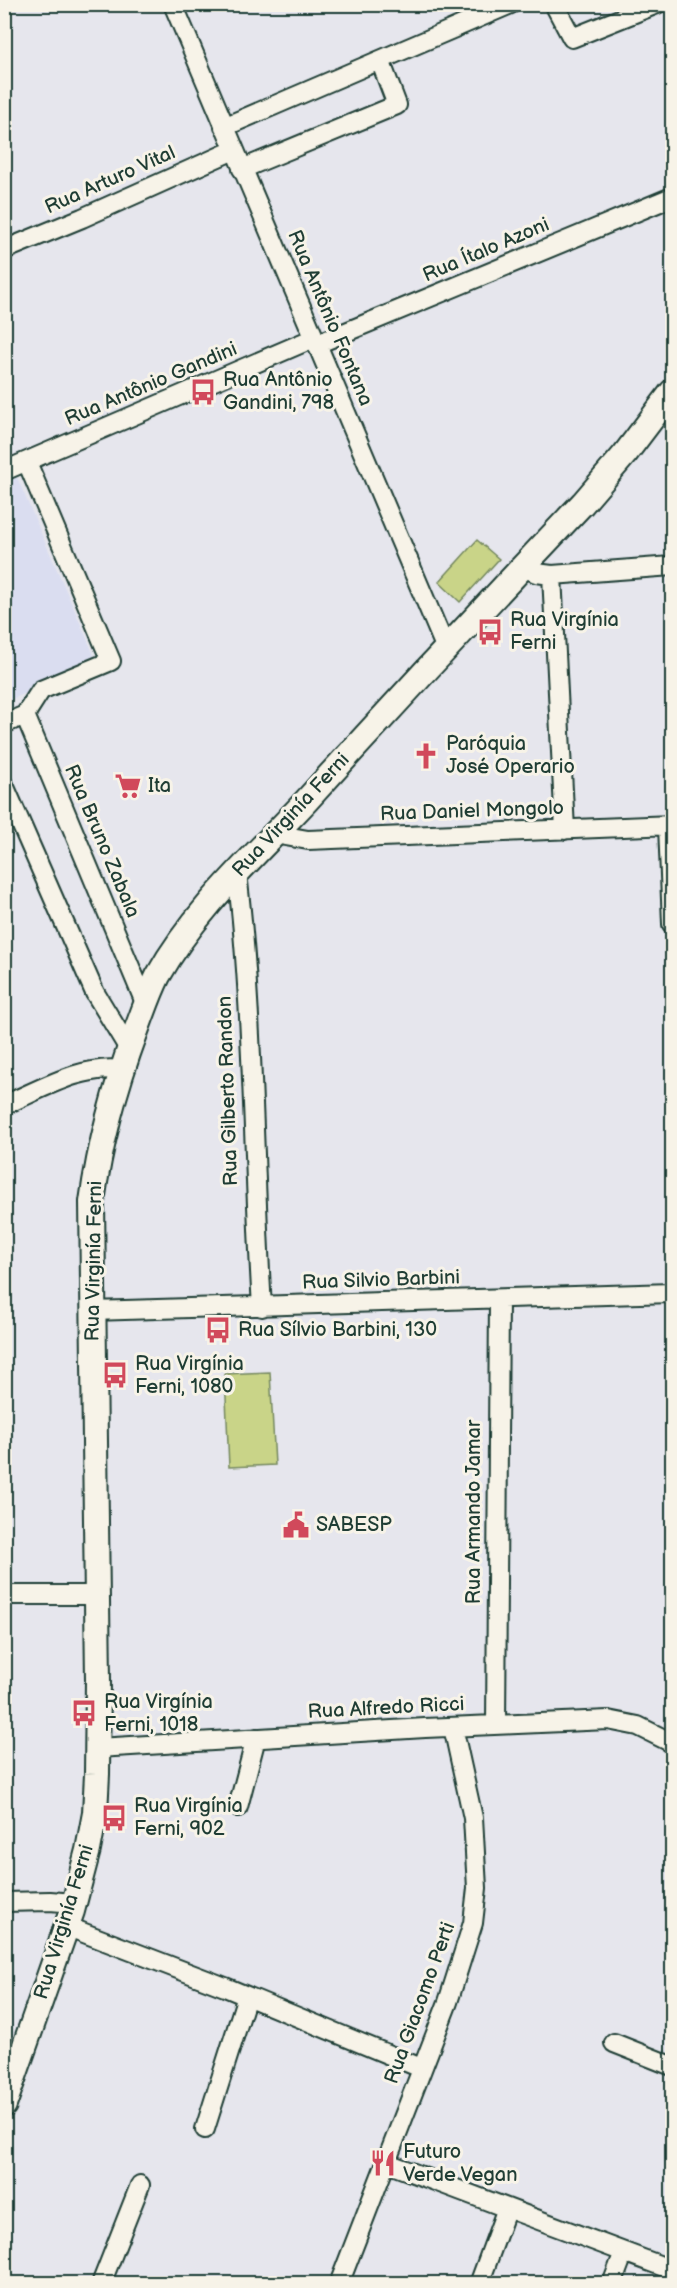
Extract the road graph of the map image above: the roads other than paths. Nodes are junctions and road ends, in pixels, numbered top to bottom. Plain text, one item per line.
1 (173, 4) edge
2 (511, 4) edge
3 (554, 4) edge
4 (657, 4) edge
5 (380, 60) junction
6 (224, 127) junction
7 (234, 150) junction
8 (242, 169) junction
9 (672, 197) edge
10 (4, 250) edge
11 (315, 341) junction
12 (672, 392) edge
13 (27, 462) junction
14 (4, 471) edge
15 (522, 566) junction
16 (672, 566) edge
17 (552, 575) junction
18 (446, 649) junction
19 (25, 715) junction
20 (4, 724) edge
21 (4, 785) edge
22 (670, 825) edge
23 (565, 830) junction
24 (274, 834) junction
25 (237, 873) junction
26 (672, 924) edge
27 (146, 1005) junction
28 (125, 1059) junction
29 (4, 1105) edge
30 (672, 1293) edge
31 (499, 1299) junction
32 (262, 1307) junction
33 (92, 1311) junction
34 (97, 1595) junction
35 (4, 1596) edge
36 (496, 1725) junction
37 (453, 1727) junction
38 (256, 1738) junction
39 (672, 1743) edge
40 (98, 1748) junction
41 (238, 1807) dead end
42 (4, 1902) edge
43 (74, 1903) junction
44 (66, 1926) junction
45 (247, 1996) junction
46 (614, 2043) dead end
47 (672, 2066) edge
48 (421, 2068) junction
49 (4, 2105) edge
50 (204, 2129) dead end
51 (387, 2163) junction
52 (140, 2185) dead end
53 (507, 2208) junction
54 (624, 2252) junction
55 (672, 2270) edge
56 (101, 2283) edge
57 (339, 2283) edge
58 (479, 2283) edge
59 (612, 2283) edge

1 - 6 street, Rua Antônio Fontana
2 - 5 street
3 - 4 street
5 - 6 street
5 - 8 street
6 - 7 street, Rua Antônio Fontana
7 - 8 street, Rua Antônio Fontana
7 - 10 street, Rua Arturo Vital
8 - 11 street, Rua Antônio Fontana
9 - 11 street, Rua Ítalo Azoni
11 - 13 street, Rua Antônio Gandini
11 - 18 street, Rua Antônio Fontana
12 - 15 street, Rua Virginía Ferni
13 - 14 street, Rua Antônio Gandini
13 - 19 street
15 - 17 street
15 - 18 street, Rua Virginía Ferni
16 - 17 street
17 - 23 street
18 - 24 street, Rua Virginía Ferni
19 - 20 street
19 - 27 street, Rua Bruno Zabala
21 - 28 street
22 - 23 street, Rua Daniel Mongolo
22 - 26 street
23 - 24 street, Rua Daniel Mongolo
24 - 25 street, Rua Virginía Ferni
25 - 27 street, Rua Virginía Ferni
25 - 32 street, Rua Gilberto Randon
27 - 28 street, Rua Virginía Ferni
28 - 29 street
28 - 33 street, Rua Virginía Ferni
30 - 31 street, Rua Silvio Barbini
31 - 32 street, Rua Silvio Barbini
31 - 36 street, Rua Armando Jamar
32 - 33 street, Rua Silvio Barbini
33 - 34 street, Rua Virginía Ferni
34 - 35 street
34 - 40 street, Rua Virginía Ferni
36 - 37 street, Rua Alfredo Ricci
36 - 39 street, Rua Alfredo Ricci
37 - 38 street, Rua Alfredo Ricci
37 - 48 street, Rua Giacomo Perti
38 - 40 street, Rua Alfredo Ricci
38 - 41 street
40 - 43 street, Rua Virginía Ferni
42 - 43 street
43 - 44 street, Rua Virginía Ferni
44 - 45 street
44 - 49 street, Rua Virginía Ferni
45 - 48 street
45 - 50 street
46 - 47 street
48 - 51 street, Rua Giacomo Perti
51 - 53 street
51 - 57 street, Rua Giacomo Perti
52 - 56 street
53 - 54 street
53 - 58 street
54 - 55 street
54 - 59 street

